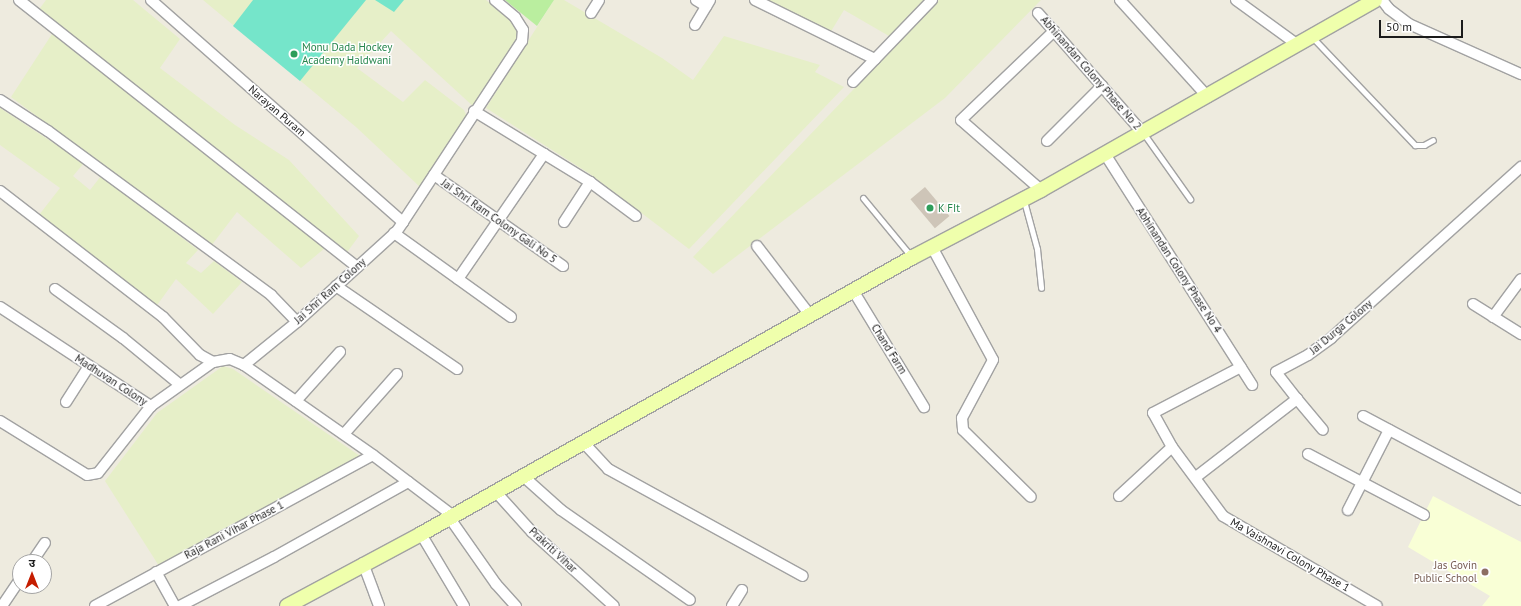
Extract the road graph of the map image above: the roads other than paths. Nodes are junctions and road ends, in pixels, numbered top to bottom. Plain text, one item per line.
1 (19, 0) edge
2 (151, 0) edge
3 (495, 0) edge
4 (600, 0) edge
5 (696, 0) edge
6 (755, 0) edge
7 (932, 0) edge
8 (1120, 0) edge
9 (1236, 0) edge
10 (1375, 0) edge
11 (1382, 0) edge
12 (708, 3) edge
13 (591, 13) dead end
14 (1038, 13) dead end
15 (695, 25) dead end
16 (1054, 31) junction
17 (1312, 37) junction
18 (1298, 45) junction
19 (875, 59) junction
20 (1521, 74) edge
21 (853, 82) dead end
22 (1102, 86) junction
23 (1208, 97) junction
24 (0, 100) edge
25 (474, 111) junction
26 (1143, 133) junction
27 (1433, 140) dead end
28 (1047, 141) dead end
29 (544, 154) junction
30 (1105, 154) junction
31 (1521, 167) edge
32 (434, 175) junction
33 (590, 182) junction
34 (1041, 190) junction
35 (0, 191) edge
36 (863, 198) dead end
37 (1190, 199) dead end
38 (1023, 200) junction
39 (636, 216) dead end
40 (403, 222) junction
41 (499, 222) junction
42 (564, 222) dead end
43 (394, 232) junction
44 (757, 246) dead end
45 (932, 247) junction
46 (912, 257) junction
47 (563, 266) dead end
48 (357, 267) junction
49 (458, 279) junction
50 (1521, 279) edge
51 (336, 286) junction
52 (1041, 288) dead end
53 (55, 289) dead end
54 (854, 292) junction
55 (1473, 304) dead end
56 (0, 306) edge
57 (810, 315) junction
58 (1493, 316) junction
59 (511, 317) dead end
60 (297, 322) junction
61 (1521, 334) edge
62 (340, 352) dead end
63 (213, 362) junction
64 (244, 365) junction
65 (89, 366) junction
66 (1241, 367) junction
67 (457, 369) dead end
68 (397, 374) dead end
69 (179, 384) junction
70 (1252, 385) dead end
71 (1297, 399) junction
72 (296, 401) junction
73 (66, 402) dead end
74 (151, 406) junction
75 (924, 407) dead end
76 (1363, 416) dead end
77 (0, 421) edge
78 (1323, 430) dead end
79 (1389, 430) junction
80 (344, 434) junction
81 (583, 442) junction
82 (1172, 447) junction
83 (373, 454) junction
84 (1308, 454) dead end
85 (523, 476) junction
86 (1196, 477) junction
87 (408, 482) junction
88 (1362, 483) junction
89 (495, 491) junction
90 (1119, 496) dead end
91 (1031, 497) dead end
92 (1521, 500) edge
93 (1348, 510) dead end
94 (1424, 515) dead end
95 (451, 516) junction
96 (421, 534) junction
97 (45, 543) dead end
98 (37, 554) edge
99 (363, 563) junction
100 (156, 572) junction
101 (803, 576) dead end
102 (742, 590) dead end
103 (12, 591) edge
104 (690, 600) dead end
105 (2, 606) edge
106 (95, 606) edge
107 (175, 606) edge
108 (180, 606) edge
109 (287, 606) edge
110 (379, 606) edge
111 (464, 606) edge
112 (516, 606) edge
113 (614, 606) edge
114 (732, 606) edge
115 (1377, 606) edge

1 - 48 street
2 - 40 street, Narayan Puram
3 - 25 street, Jai Shri Ram Colony
4 - 13 street
5 - 12 street
6 - 19 street
7 - 19 street
8 - 23 street
9 - 18 street
10 - 17 street
11 - 20 street
12 - 15 street
14 - 16 street, Abhinandan Colony Phase No 2
16 - 22 street, Abhinandan Colony Phase No 2
16 - 34 street
17 - 18 street
17 - 27 lane
18 - 23 street
19 - 21 street
22 - 26 street, Abhinandan Colony Phase No 2
22 - 28 street
23 - 26 street
24 - 60 street
25 - 29 street
25 - 32 street, Jai Shri Ram Colony
26 - 30 street
26 - 37 lane
29 - 33 street
29 - 41 street
30 - 34 street
30 - 66 street, Abhinandan Colony Phase No 4
31 - 71 street, Jai Durga Colony
32 - 40 street, Jai Shri Ram Colony
32 - 41 street, Jai Shri Ram Colony Gali No 5
33 - 39 street
33 - 42 street
34 - 38 street
35 - 63 street
36 - 46 lane
38 - 45 street
38 - 52 lane
40 - 43 street, Jai Shri Ram Colony
41 - 47 street, Jai Shri Ram Colony Gali No 5
41 - 49 street
43 - 48 street, Jai Shri Ram Colony
43 - 49 street
44 - 57 street
45 - 46 street
45 - 91 street
46 - 54 street
48 - 51 street, Jai Shri Ram Colony
49 - 59 street
50 - 58 street
51 - 60 street, Jai Shri Ram Colony
51 - 67 street
53 - 69 street
54 - 57 street
54 - 75 street, Chand Farm
55 - 58 street
56 - 65 street, Madhuvan Colony
57 - 81 street
58 - 61 street
60 - 64 street, Jai Shri Ram Colony
62 - 72 street
63 - 64 street, Madhuvan Colony
63 - 69 street, Madhuvan Colony
64 - 72 street
65 - 73 street
65 - 74 street, Madhuvan Colony
66 - 70 street, Abhinandan Colony Phase No 4
66 - 82 street
68 - 80 street
69 - 74 street, Madhuvan Colony
71 - 78 street
71 - 86 street
72 - 80 street
74 - 77 street
76 - 79 street
79 - 88 street
79 - 92 street
80 - 83 street
81 - 85 street
81 - 101 street
82 - 86 street
82 - 90 street
83 - 87 street
83 - 100 street, Raja Rani Vihar Phase 1
84 - 88 street
85 - 89 street
85 - 104 street
86 - 115 street, Ma Vaishnavi Colony Phase 1
87 - 95 street
87 - 108 street
88 - 93 street
88 - 94 street
89 - 95 street
89 - 113 street, Prakriti Vihar
95 - 96 street
95 - 112 street
96 - 99 street
96 - 111 street
97 - 98 street
99 - 109 street
99 - 110 street
100 - 106 street, Raja Rani Vihar Phase 1
100 - 107 street
102 - 114 street
103 - 105 street

